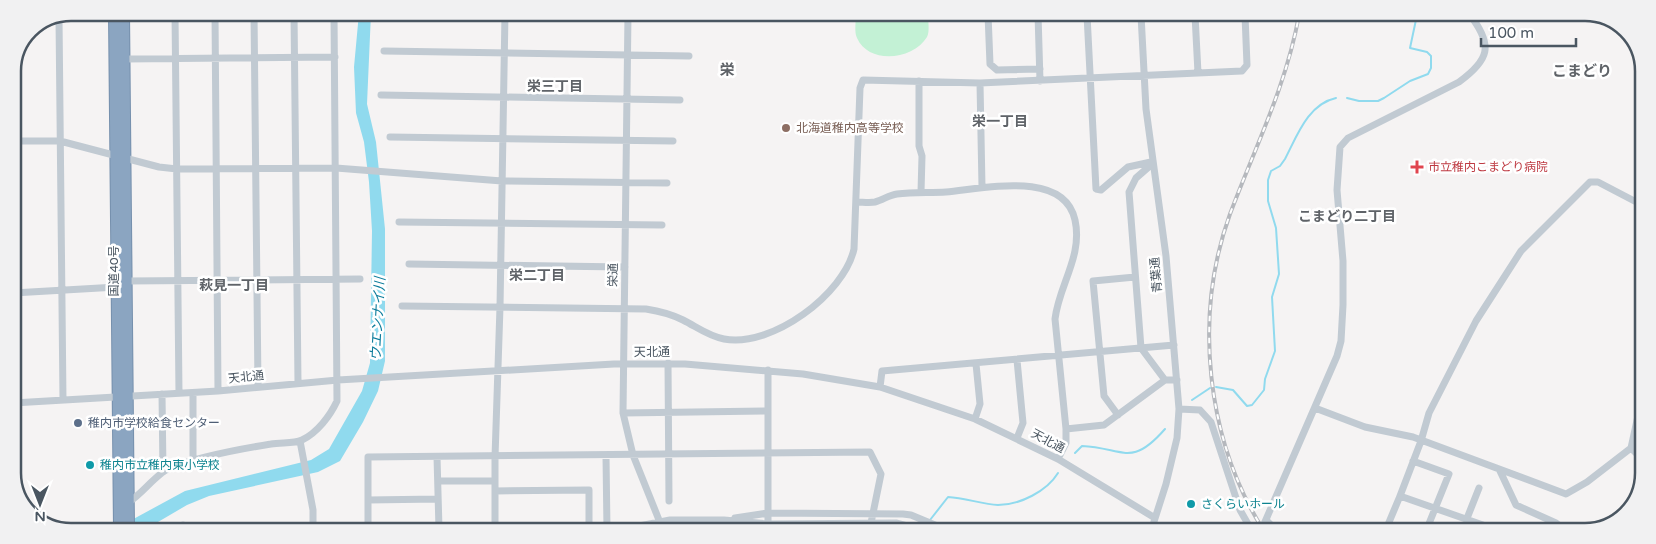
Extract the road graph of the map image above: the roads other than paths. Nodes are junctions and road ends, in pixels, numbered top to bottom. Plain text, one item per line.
1 (114, 21) edge
2 (124, 21) edge
3 (175, 21) edge
4 (215, 21) edge
5 (254, 21) edge
6 (294, 21) edge
7 (334, 21) edge
8 (505, 21) edge
9 (628, 21) edge
10 (988, 21) edge
11 (1038, 21) edge
12 (1087, 21) edge
13 (1141, 21) edge
14 (1195, 21) edge
15 (1245, 21) edge
16 (1475, 21) edge
17 (59, 23) edge
18 (384, 51) dead end
19 (504, 53) junction
20 (628, 56) junction
21 (689, 56) dead end
22 (294, 57) junction
23 (335, 57) junction
24 (125, 58) junction
25 (176, 58) junction
26 (215, 58) junction
27 (255, 58) junction
28 (1040, 69) junction
29 (1198, 73) junction
30 (1144, 76) junction
31 (1090, 79) junction
32 (919, 81) junction
33 (1040, 81) junction
34 (980, 83) junction
35 (381, 95) dead end
36 (504, 97) junction
37 (627, 100) junction
38 (680, 100) dead end
39 (390, 137) dead end
40 (503, 139) junction
41 (60, 141) junction
42 (626, 141) junction
43 (21, 142) edge
44 (673, 142) dead end
45 (121, 157) junction
46 (1152, 163) junction
47 (296, 168) junction
48 (336, 168) junction
49 (177, 169) junction
50 (217, 169) junction
51 (256, 169) junction
52 (502, 181) junction
53 (626, 183) junction
54 (667, 183) dead end
55 (982, 187) junction
56 (921, 192) junction
57 (856, 202) junction
58 (1635, 202) edge
59 (398, 222) dead end
60 (501, 223) junction
61 (625, 225) junction
62 (662, 225) dead end
63 (408, 264) dead end
64 (500, 265) junction
65 (625, 267) junction
66 (1135, 277) junction
67 (297, 279) junction
68 (337, 279) junction
69 (360, 279) dead end
70 (178, 280) junction
71 (218, 280) junction
72 (257, 280) junction
73 (127, 281) junction
74 (117, 287) junction
75 (62, 291) junction
76 (21, 293) edge
77 (402, 306) dead end
78 (500, 307) junction
79 (624, 309) junction
80 (1174, 345) junction
81 (1141, 348) junction
82 (1100, 351) junction
83 (1059, 356) junction
84 (1017, 360) junction
85 (668, 363) junction
86 (623, 364) junction
87 (976, 364) junction
88 (498, 370) junction
89 (768, 370) junction
90 (338, 380) junction
91 (1165, 380) junction
92 (1177, 380) junction
93 (298, 383) junction
94 (880, 387) junction
95 (258, 388) junction
96 (218, 391) junction
97 (193, 392) junction
98 (179, 393) junction
99 (162, 394) junction
100 (122, 397) junction
101 (63, 400) junction
102 (21, 403) edge
103 (1315, 408) junction
104 (1179, 409) junction
105 (768, 411) junction
106 (668, 412) junction
107 (623, 413) junction
108 (1118, 415) junction
109 (975, 419) junction
110 (1066, 429) junction
111 (1635, 430) edge
112 (1017, 438) junction
113 (1421, 440) junction
114 (300, 442) junction
115 (1631, 448) junction
116 (1635, 452) edge
117 (768, 454) junction
118 (633, 455) junction
119 (669, 455) junction
120 (606, 456) junction
121 (438, 457) junction
122 (495, 457) junction
123 (1058, 459) junction
124 (194, 461) junction
125 (1413, 461) junction
126 (1500, 471) junction
127 (163, 472) junction
128 (438, 481) junction
129 (495, 481) junction
130 (1479, 488) dead end
131 (495, 491) junction
132 (1400, 496) junction
133 (438, 499) junction
134 (368, 500) junction
135 (669, 502) dead end
136 (126, 508) junction
137 (1435, 508) junction
138 (768, 514) junction
139 (808, 514) junction
140 (873, 514) junction
141 (1155, 518) junction
142 (724, 520) junction
143 (1266, 520) junction
144 (660, 521) junction
145 (1466, 521) junction
146 (121, 523) edge
147 (128, 523) edge
148 (313, 523) edge
149 (368, 523) edge
150 (439, 523) edge
151 (495, 523) edge
152 (589, 523) edge
153 (606, 523) edge
154 (651, 523) edge
155 (757, 523) edge
156 (768, 523) edge
157 (808, 523) edge
158 (871, 523) edge
159 (930, 523) edge
160 (1153, 523) edge
161 (1247, 523) edge
162 (1265, 523) edge
163 (1269, 523) edge
164 (1389, 523) edge
165 (1429, 523) edge
166 (1473, 523) edge
167 (1556, 523) edge

1 - 45 highway, 国道40号
2 - 24 highway, 国道40号
3 - 25 street
4 - 26 street
5 - 27 street
6 - 22 street
7 - 23 street
8 - 19 street
9 - 20 street, 栄通
10 - 28 street
11 - 28 street
12 - 31 street
13 - 30 street, 青葉通
14 - 29 street
15 - 29 street
16 - 103 street
17 - 41 street
18 - 19 street
19 - 20 street
19 - 36 street
20 - 21 street
20 - 37 street, 栄通
22 - 23 street
22 - 27 street
22 - 47 street
23 - 48 street
24 - 25 street
24 - 45 highway, 国道40号
25 - 26 street
25 - 49 street
26 - 27 street
26 - 50 street
27 - 51 street
28 - 33 street
29 - 30 street
30 - 31 street
30 - 46 street, 青葉通
31 - 33 street
31 - 46 street
32 - 34 street
32 - 56 street
32 - 57 street
33 - 34 street
34 - 55 street
35 - 36 street
36 - 37 street
36 - 40 street
37 - 38 street
37 - 42 street, 栄通
39 - 40 street
40 - 42 street
40 - 52 street
41 - 43 street
41 - 45 street
41 - 75 street
42 - 44 street
42 - 53 street, 栄通
45 - 49 street
45 - 73 highway, 国道40号
45 - 74 highway, 国道40号
46 - 66 street
46 - 80 street, 青葉通
47 - 48 street
47 - 51 street
47 - 67 street
48 - 52 street
48 - 68 street
49 - 50 street
49 - 70 street
50 - 51 street
50 - 71 street
51 - 72 street
52 - 53 street
52 - 60 street
53 - 54 street
53 - 61 street, 栄通
55 - 56 street
55 - 83 street
56 - 57 street
57 - 79 street
58 - 113 street
59 - 60 street
60 - 61 street
60 - 64 street
61 - 62 street
61 - 65 street, 栄通
63 - 64 street
64 - 65 street
64 - 78 street
65 - 79 street, 栄通
66 - 81 street
66 - 82 street
67 - 68 street
67 - 72 street
67 - 93 street
68 - 69 street
68 - 90 street
70 - 71 street
70 - 73 street
70 - 98 street
71 - 72 street
71 - 96 street
72 - 95 street
73 - 74 street
73 - 100 highway, 国道40号
74 - 75 street
74 - 100 highway, 国道40号
75 - 76 street
75 - 101 street
77 - 78 street
78 - 79 street
78 - 88 street
79 - 86 street, 栄通
80 - 81 street
80 - 92 street, 青葉通
81 - 82 street
81 - 91 street
82 - 83 street
82 - 108 street
83 - 84 street
83 - 110 street
84 - 87 street
84 - 112 street
85 - 86 street, 天北通
85 - 89 street, 天北通
85 - 106 street
86 - 88 street, 天北通
86 - 107 street, 栄通
87 - 94 street
87 - 109 street
88 - 90 street, 天北通
88 - 122 street
89 - 94 street, 天北通
89 - 105 street
90 - 93 street, 天北通
90 - 114 street
91 - 92 street
91 - 108 street
92 - 104 street, 青葉通
93 - 95 street, 天北通
94 - 109 street, 天北通
95 - 96 street, 天北通
96 - 97 street, 天北通
97 - 98 street, 天北通
97 - 124 street
98 - 99 street, 天北通
99 - 100 street, 天北通
99 - 127 street
100 - 101 street, 天北通
100 - 136 highway, 国道40号
100 - 136 highway, 国道40号
101 - 102 street, 天北通
103 - 113 street
103 - 143 street
104 - 141 street, 青葉通
104 - 161 street
105 - 106 street
105 - 117 street
106 - 107 street
106 - 119 street
107 - 118 street, 栄通
108 - 110 street
109 - 112 street, 天北通
110 - 123 street
111 - 115 street
112 - 123 street, 天北通
113 - 125 street
113 - 126 street
114 - 124 street
114 - 148 street
115 - 116 street
115 - 126 street
117 - 119 street
117 - 138 street
117 - 140 street
118 - 119 street
118 - 120 street
118 - 144 street, 栄通
119 - 135 street
120 - 122 street
120 - 153 street
121 - 122 street
121 - 128 street
121 - 134 street
122 - 129 street
123 - 141 street, 天北通
124 - 127 street
125 - 132 street
125 - 137 street
126 - 167 street
127 - 136 street
128 - 129 street
128 - 133 street
129 - 131 street
130 - 145 street
131 - 151 street
131 - 152 street
132 - 137 street
132 - 164 street
133 - 134 street
133 - 150 street
134 - 149 street
136 - 146 highway, 国道40号
136 - 147 highway, 国道40号
137 - 145 street
137 - 165 street
138 - 139 street
138 - 142 street
138 - 156 street
139 - 140 street
139 - 157 street
140 - 158 street
140 - 159 street
141 - 160 street, 青葉通
142 - 144 street
142 - 155 street
143 - 162 street
143 - 163 street
144 - 154 street
145 - 166 street

